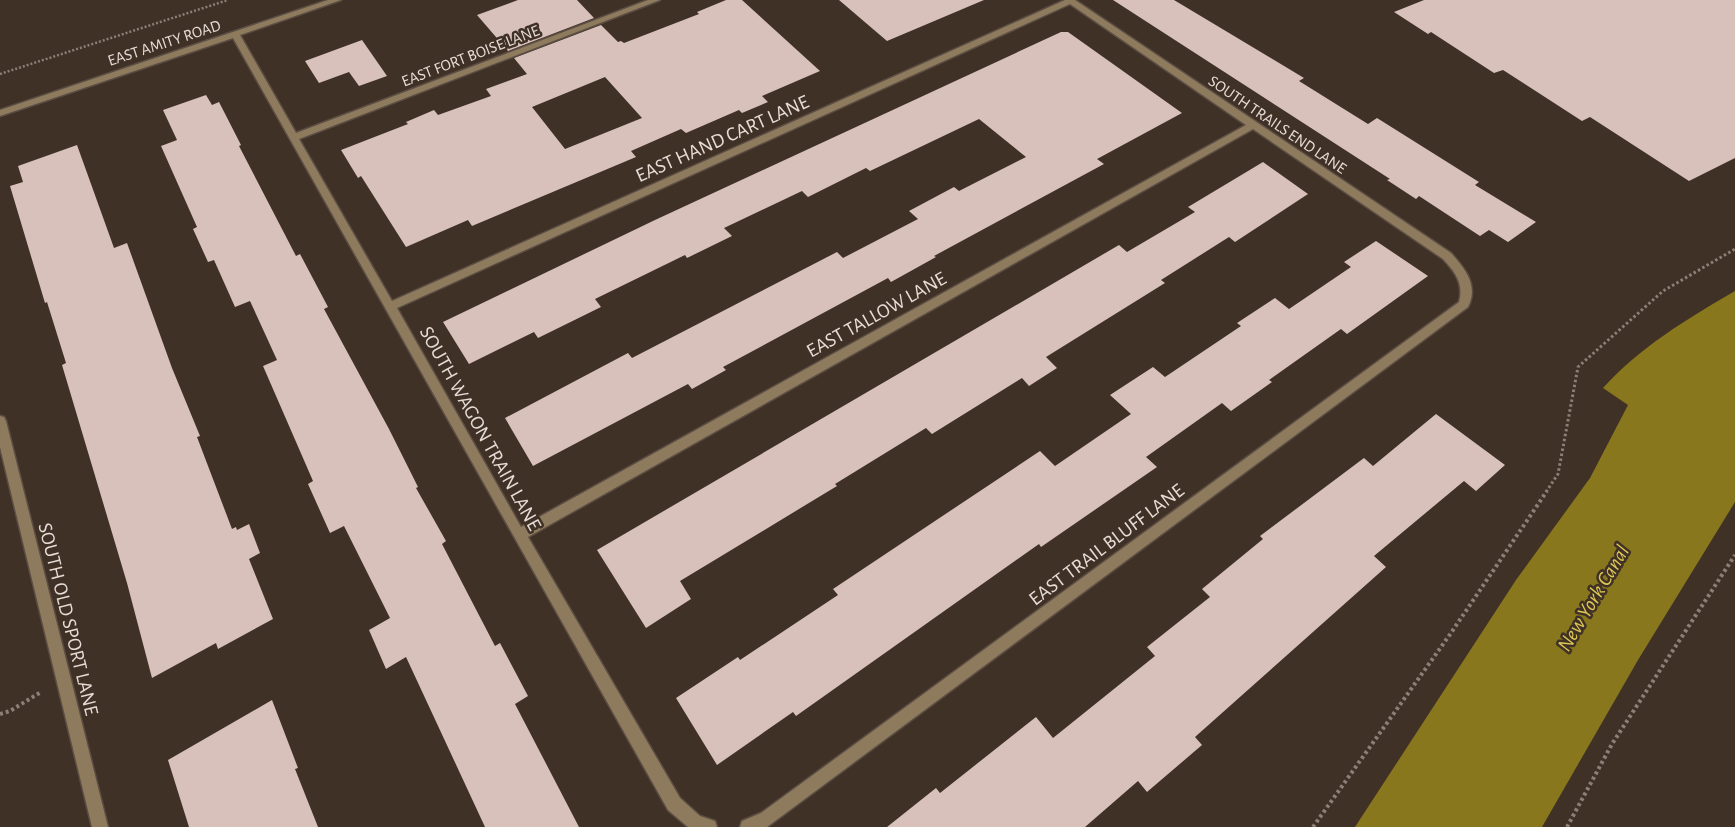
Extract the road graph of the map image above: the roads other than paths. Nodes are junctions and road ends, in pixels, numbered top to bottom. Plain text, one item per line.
1 (337, 0) edge
2 (656, 0) edge
3 (1069, 0) edge
4 (236, 34) junction
5 (0, 113) edge
6 (1253, 125) junction
7 (294, 137) junction
8 (1465, 279) joint
9 (389, 307) junction
10 (0, 421) edge
11 (518, 536) junction
12 (100, 827) edge
13 (709, 827) edge
14 (748, 827) edge

1 - 4 street, EAST AMITY ROAD
2 - 7 street, EAST FORT BOISE LANE
3 - 6 street, SOUTH TRAILS END LANE
3 - 9 street, EAST HAND CART LANE
4 - 5 street, EAST AMITY ROAD
4 - 7 street, SOUTH WAGON TRAIN LANE
6 - 8 street, SOUTH TRAILS END LANE
6 - 11 street, EAST TALLOW LANE
7 - 9 street, SOUTH WAGON TRAIN LANE
8 - 14 street, EAST TRAIL BLUFF LANE
9 - 11 street, SOUTH WAGON TRAIN LANE
10 - 12 street, SOUTH OLD SPORT LANE
11 - 13 street, SOUTH WAGON TRAIN LANE

